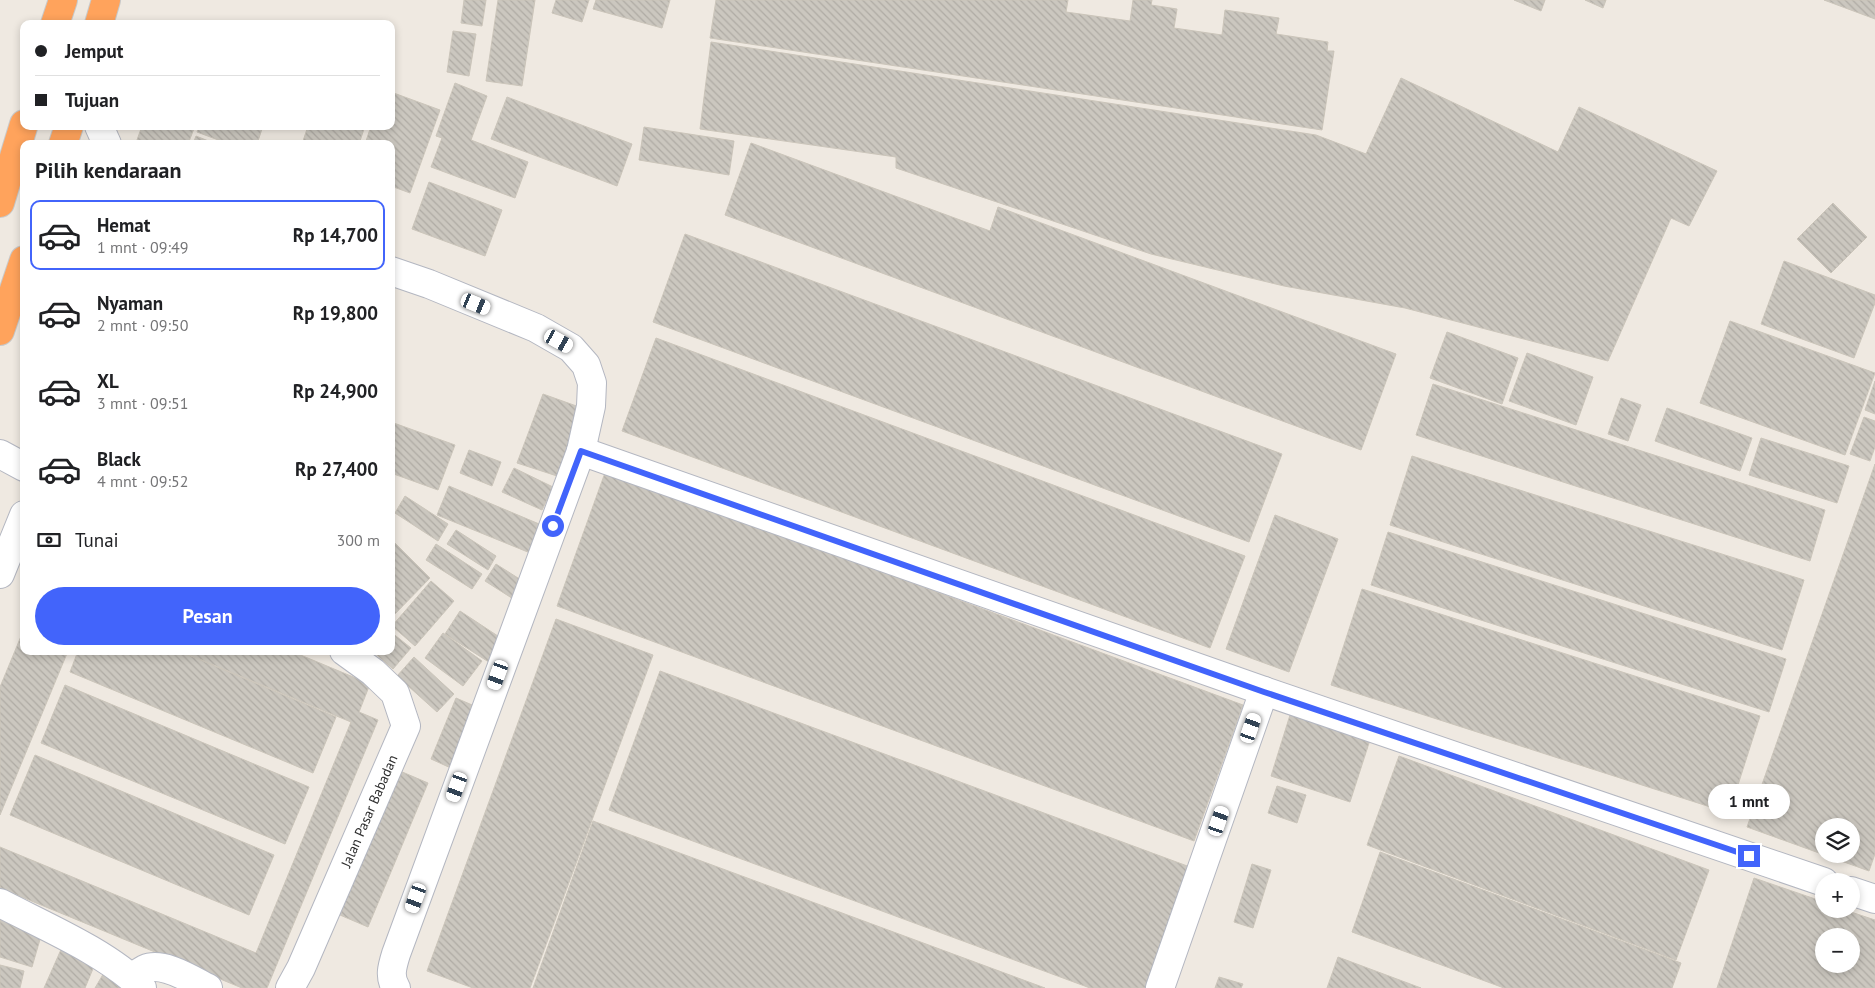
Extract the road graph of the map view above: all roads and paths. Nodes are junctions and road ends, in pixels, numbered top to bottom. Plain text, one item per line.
1 (63, 0) edge
2 (106, 0) edge
3 (56, 20) edge
4 (100, 20) edge
5 (22, 130) edge
6 (0, 203) edge
7 (20, 272) edge
8 (395, 272) edge
9 (0, 331) edge
10 (581, 451) junction
11 (0, 454) edge
12 (20, 465) edge
13 (20, 525) edge
14 (0, 574) edge
15 (350, 655) edge
16 (1264, 692) junction
17 (1815, 879) edge
18 (1860, 894) edge
19 (1875, 899) edge
20 (0, 903) edge
21 (137, 982) edge
22 (208, 988) edge
23 (290, 988) edge
24 (396, 988) edge
25 (1160, 988) edge

1 - 3 highway
2 - 4 highway
5 - 6 highway
7 - 9 highway
8 - 10 street
10 - 16 street
10 - 24 street
11 - 12 street
13 - 14 street
15 - 23 street, Jalan Pasar Babadan
16 - 17 street
16 - 25 street
18 - 19 street
20 - 21 street
21 - 22 street

